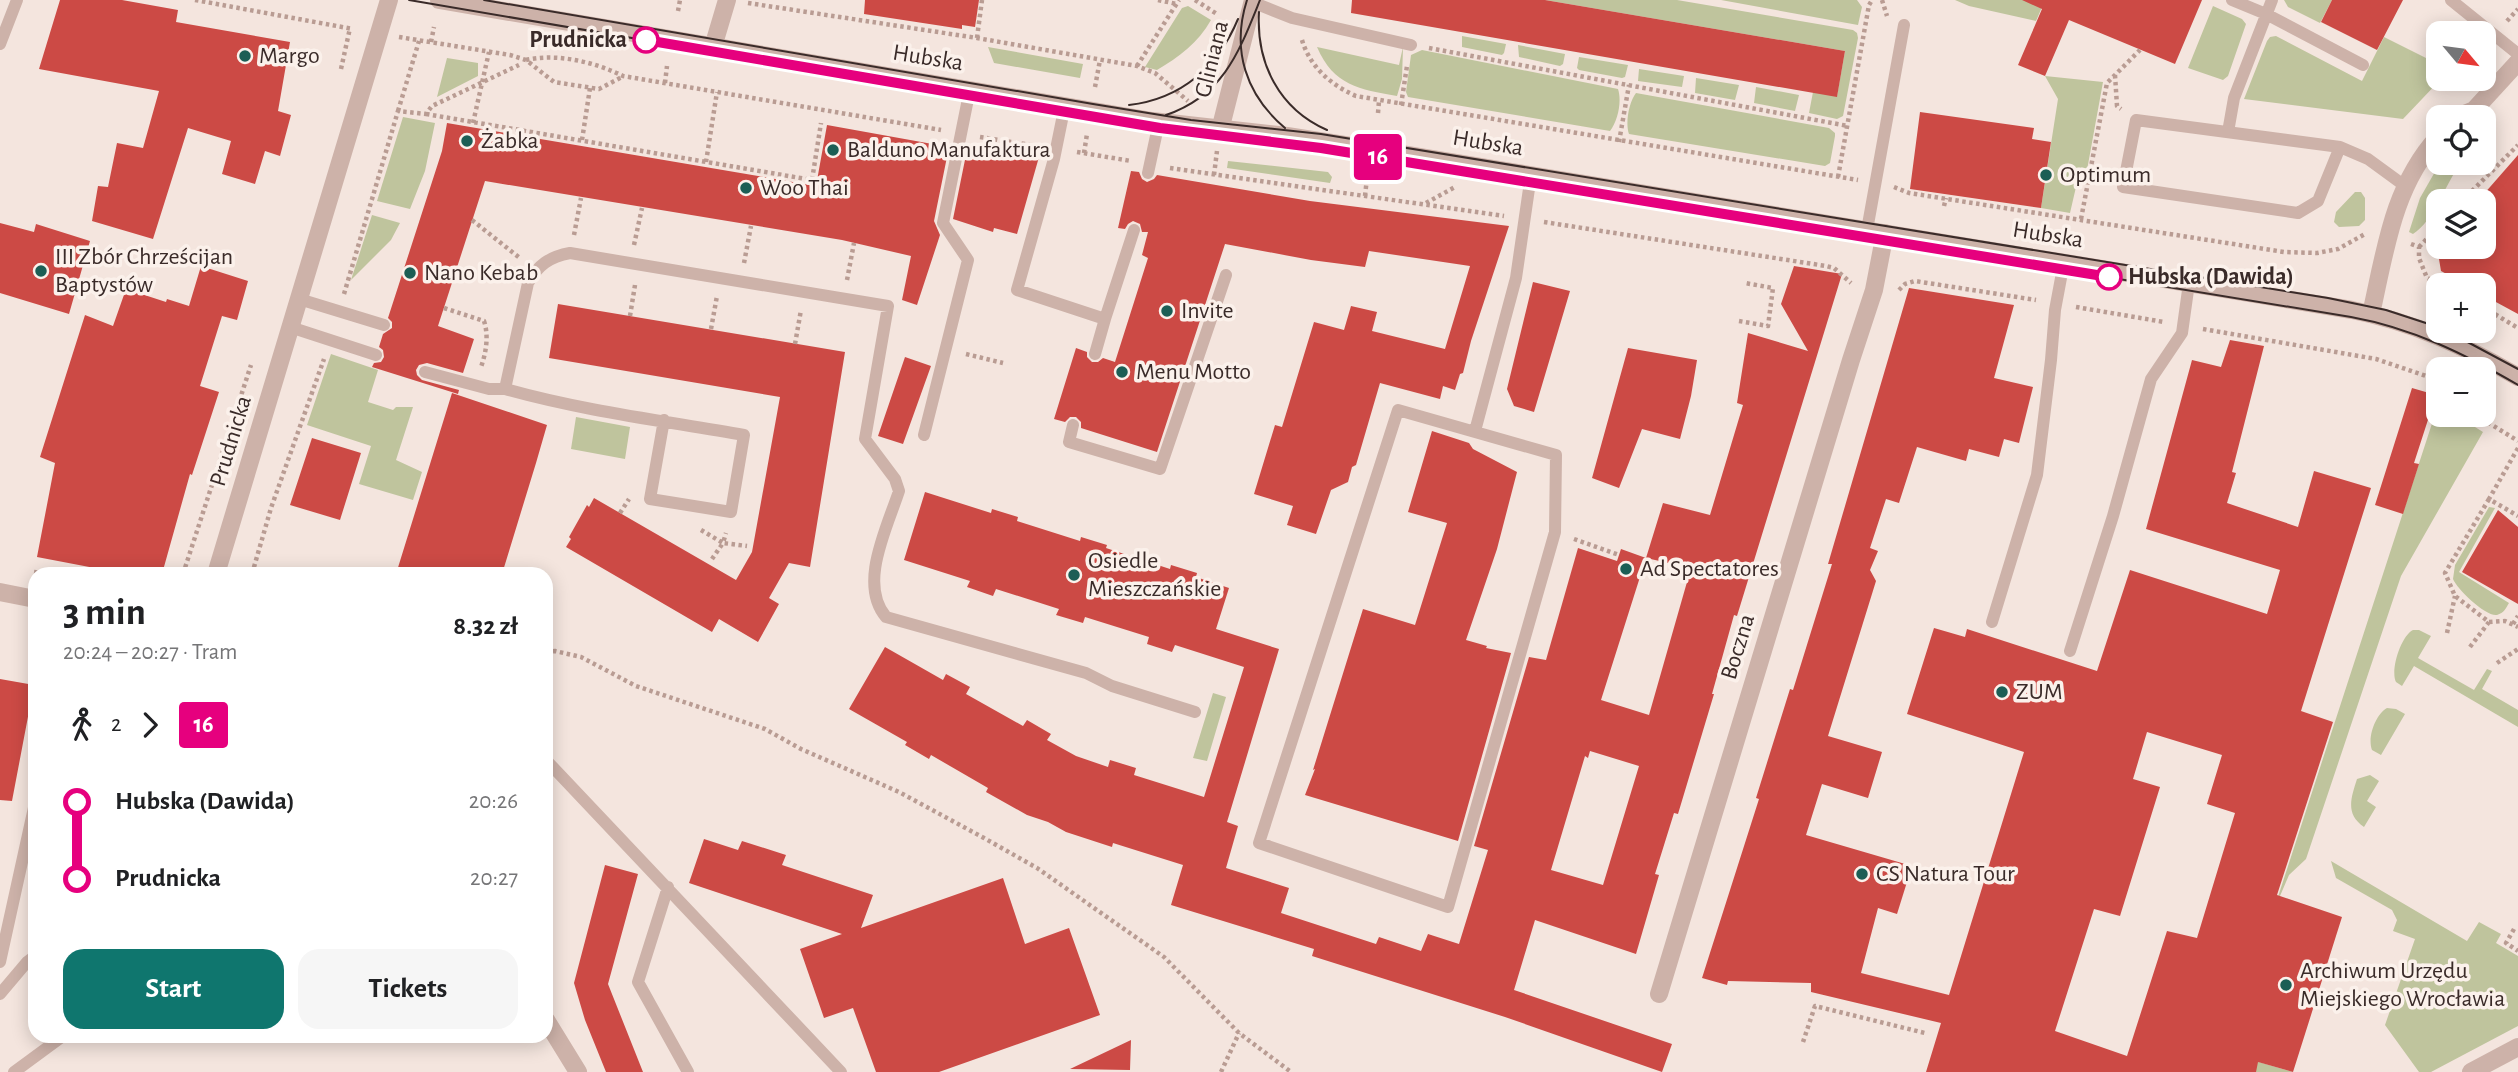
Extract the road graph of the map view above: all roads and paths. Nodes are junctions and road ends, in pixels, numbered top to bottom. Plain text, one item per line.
1 (17, 0) edge
2 (195, 0) edge
3 (389, 0) edge
4 (439, 0) edge
5 (680, 0) edge
6 (982, 0) edge
7 (1158, 0) edge
8 (1195, 0) edge
9 (1872, 0) edge
10 (2232, 0) edge
11 (2272, 0) edge
12 (2451, 0) edge
13 (734, 1) edge
14 (1253, 1) edge
15 (1178, 2) edge
16 (678, 11) dead end
17 (1217, 13) dead end
18 (2266, 14) junction
19 (1301, 20) junction
20 (1904, 26) dead end
21 (434, 27) dead end
22 (360, 30) dead end
23 (399, 37) dead end
24 (977, 38) junction
25 (419, 41) junction
26 (431, 42) junction
27 (0, 44) edge
28 (1411, 45) junction
29 (713, 47) junction
30 (2140, 50) dead end
31 (489, 52) junction
32 (2518, 54) edge
33 (526, 60) junction
34 (1100, 60) junction
35 (2518, 62) edge
36 (519, 65) dead end
37 (2363, 65) dead end
38 (667, 66) dead end
39 (1137, 66) junction
40 (1155, 73) dead end
41 (2115, 75) junction
42 (623, 76) junction
43 (483, 82) junction
44 (1096, 82) dead end
45 (665, 83) junction
46 (1629, 85) junction
47 (590, 88) junction
48 (970, 89) junction
49 (717, 92) junction
50 (1379, 101) junction
51 (1401, 105) junction
52 (2479, 105) edge
53 (1065, 106) junction
54 (398, 111) junction
55 (1378, 113) dead end
56 (426, 114) junction
57 (2136, 120) junction
58 (1159, 121) junction
59 (821, 122) dead end
60 (473, 123) junction
61 (1848, 126) junction
62 (1220, 130) junction
63 (2228, 132) junction
64 (961, 134) junction
65 (1086, 137) dead end
66 (582, 140) junction
67 (1619, 142) junction
68 (2518, 145) edge
69 (2340, 147) junction
70 (1056, 149) junction
71 (2426, 152) edge
72 (1084, 153) junction
73 (706, 162) junction
74 (1150, 169) junction
75 (1531, 175) junction
76 (1838, 177) junction
77 (1367, 178) dead end
78 (1875, 183) junction
79 (2405, 186) junction
80 (2474, 189) edge
81 (1365, 196) junction
82 (581, 198) dead end
83 (1946, 198) junction
84 (1944, 206) dead end
85 (642, 208) dead end
86 (1525, 219) junction
87 (2081, 219) junction
88 (472, 220) dead end
89 (751, 226) dead end
90 (1134, 230) dead end
91 (1876, 232) junction
92 (2373, 234) dead end
93 (2426, 240) edge
94 (2403, 241) dead end
95 (854, 243) dead end
96 (2419, 247) junction
97 (570, 253) junction
98 (2064, 262) junction
99 (635, 264) junction
100 (535, 270) junction
101 (1226, 275) dead end
102 (2426, 276) edge
103 (720, 278) junction
104 (741, 281) junction
105 (1745, 283) dead end
106 (2189, 283) junction
107 (1860, 286) dead end
108 (805, 292) junction
109 (1896, 292) dead end
110 (299, 299) junction
111 (843, 299) junction
112 (2057, 304) junction
113 (444, 307) dead end
114 (339, 311) junction
115 (2371, 314) junction
116 (2496, 315) edge
117 (630, 316) dead end
118 (1105, 318) junction
119 (1739, 321) dead end
120 (384, 325) dead end
121 (2184, 326) junction
122 (290, 327) junction
123 (2518, 328) edge
124 (711, 329) dead end
125 (331, 340) junction
126 (795, 344) dead end
127 (947, 349) junction
128 (1095, 354) dead end
129 (376, 355) dead end
130 (1003, 363) dead end
131 (2416, 365) dead end
132 (2413, 371) junction
133 (425, 372) dead end
134 (2426, 376) edge
135 (2518, 377) edge
136 (474, 384) junction
137 (506, 389) junction
138 (241, 397) dead end
139 (664, 421) junction
140 (1073, 425) dead end
141 (2495, 427) edge
142 (1475, 430) junction
143 (924, 435) dead end
144 (2518, 441) edge
145 (2518, 448) edge
146 (2489, 499) junction
147 (2518, 516) edge
148 (1555, 532) junction
149 (747, 546) dead end
150 (1619, 555) dead end
151 (712, 558) dead end
152 (186, 567) edge
153 (218, 567) edge
154 (254, 567) edge
155 (0, 592) edge
156 (2455, 596) junction
157 (28, 598) edge
158 (2518, 616) edge
159 (1992, 622) dead end
160 (2489, 622) junction
161 (2516, 626) edge
162 (2447, 633) dead end
163 (2470, 646) dead end
164 (2518, 649) edge
165 (553, 651) edge
166 (2070, 651) dead end
167 (2497, 663) dead end
168 (1195, 712) dead end
169 (553, 767) edge
170 (28, 844) edge
171 (668, 887) junction
172 (2514, 929) dead end
173 (2518, 951) edge
174 (28, 961) edge
175 (0, 962) edge
176 (0, 994) edge
177 (1659, 994) dead end
178 (553, 1031) edge
179 (1239, 1033) junction
180 (1926, 1033) dead end
181 (1803, 1042) dead end
182 (53, 1043) edge
183 (2518, 1047) edge
184 (14, 1072) edge
185 (578, 1072) edge
186 (688, 1072) edge
187 (841, 1072) edge
188 (1221, 1072) edge
189 (1291, 1072) edge
190 (2471, 1072) edge

1 - 27 lane
2 - 22 path
3 - 110 street, Prudnicka
4 - 29 street, Hubska
5 - 16 path
6 - 24 path
7 - 15 path
8 - 17 path
9 - 61 path
10 - 18 lane
11 - 18 lane
12 - 32 lane
13 - 24 path
13 - 29 street
14 - 19 lane
14 - 62 street, Gliniana
15 - 39 path
18 - 37 lane
18 - 63 lane
19 - 28 lane
19 - 50 path
20 - 78 lane
21 - 26 path
23 - 25 path
24 - 34 path
25 - 26 path
25 - 54 path
26 - 31 path
28 - 46 path
28 - 51 path
29 - 48 street, Hubska
30 - 41 path
31 - 33 path
31 - 43 path
33 - 42 path
33 - 47 path
34 - 39 path
34 - 44 path
35 - 52 street
36 - 43 path
38 - 45 path
39 - 40 path
41 - 57 path
41 - 87 path
42 - 45 path
42 - 47 path
43 - 56 path
43 - 60 path
45 - 49 path
46 - 61 path
46 - 67 path
47 - 66 path
48 - 53 street, Hubska
48 - 64 lane
49 - 64 path
49 - 73 path
50 - 51 path
50 - 55 path
51 - 67 path
53 - 58 street, Hubska
53 - 70 lane
54 - 56 path
54 - 114 path
56 - 60 path
57 - 63 lane
57 - 69 lane
58 - 62 street, Hubska
58 - 74 lane
59 - 73 path
60 - 66 path
61 - 76 path
62 - 75 street, Hubska
63 - 69 lane
64 - 70 path
64 - 127 lane
65 - 72 path
66 - 73 path
67 - 76 path
68 - 80 path
69 - 79 lane
70 - 72 path
70 - 118 lane
71 - 79 street
72 - 74 path
74 - 81 path
75 - 86 lane
75 - 91 street, Hubska
76 - 78 path
77 - 81 path
78 - 83 path
78 - 91 lane
79 - 115 street
81 - 86 path
82 - 97 path
83 - 84 path
83 - 87 path
85 - 99 path
86 - 107 path
86 - 142 lane
87 - 92 path
88 - 100 path
89 - 104 path
90 - 118 lane
91 - 98 street, Hubska
91 - 177 street, Boczna
93 - 96 path
94 - 96 path
95 - 111 path
96 - 102 path
97 - 99 lane
97 - 100 lane
98 - 106 street, Hubska
98 - 112 lane
99 - 103 lane
99 - 117 path
100 - 137 lane
101 - 140 lane
103 - 104 lane
103 - 124 path
104 - 108 lane
105 - 119 path
106 - 115 street, Hubska
106 - 121 lane
108 - 111 lane
108 - 126 path
109 - 112 path
110 - 114 lane
110 - 122 street, Prudnicka
111 - 168 lane
112 - 121 path
112 - 159 lane
113 - 136 path
114 - 120 lane
115 - 135 street, Hubska
116 - 123 path
118 - 128 lane
121 - 132 path
121 - 166 lane
122 - 125 lane
122 - 153 street, Prudnicka
125 - 129 lane
125 - 154 path
127 - 130 path
127 - 143 lane
131 - 132 path
132 - 134 path
133 - 136 lane
136 - 137 lane
137 - 139 lane
138 - 152 path
139 - 139 lane
141 - 144 path
142 - 148 lane
142 - 148 lane
145 - 146 path
146 - 147 path
146 - 156 path
148 - 150 path
149 - 151 path
155 - 157 street
156 - 160 path
156 - 162 path
158 - 161 path
160 - 161 path
160 - 163 path
164 - 167 path
165 - 179 path
169 - 171 lane
170 - 175 lane
171 - 186 lane
171 - 187 lane
172 - 173 path
174 - 176 lane
178 - 185 street
179 - 188 path
179 - 189 path
180 - 181 path
182 - 184 lane
183 - 190 street

